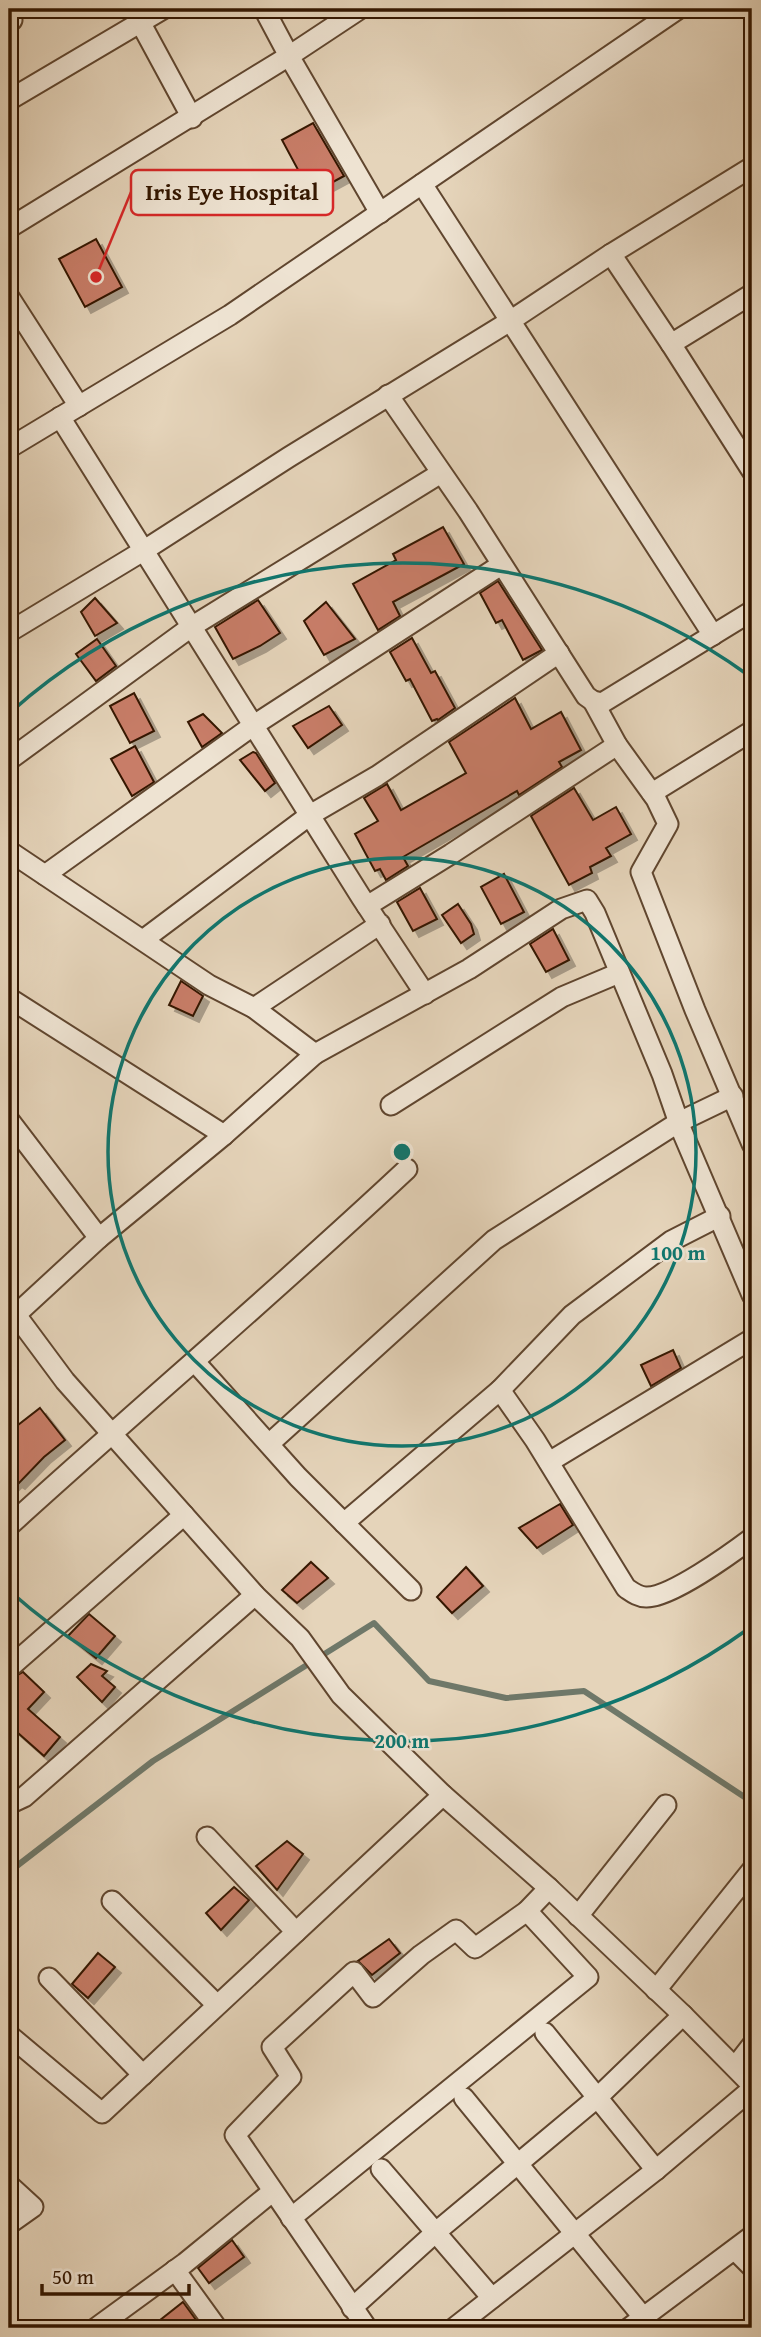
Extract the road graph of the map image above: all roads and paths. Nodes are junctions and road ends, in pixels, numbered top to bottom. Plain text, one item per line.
1 (163, 9) edge
2 (264, 9) edge
3 (360, 9) edge
4 (678, 9) edge
5 (137, 16) edge
6 (289, 56) junction
7 (9, 100) edge
8 (192, 118) junction
9 (752, 167) edge
10 (422, 184) junction
11 (380, 212) junction
12 (9, 228) edge
13 (611, 254) junction
14 (752, 295) edge
15 (9, 297) edge
16 (510, 321) junction
17 (671, 344) junction
18 (388, 394) junction
19 (79, 406) junction
20 (60, 417) junction
21 (9, 448) edge
22 (752, 471) edge
23 (441, 473) junction
24 (143, 551) junction
25 (501, 565) junction
26 (752, 611) edge
27 (191, 627) junction
28 (9, 632) edge
29 (713, 635) junction
30 (559, 653) junction
31 (593, 701) junction
32 (254, 725) junction
33 (752, 731) edge
34 (617, 744) junction
35 (9, 760) edge
36 (652, 793) junction
37 (310, 815) junction
38 (9, 851) edge
39 (45, 875) junction
40 (366, 905) junction
41 (380, 924) junction
42 (143, 940) junction
43 (619, 973) junction
44 (425, 994) junction
45 (9, 998) edge
46 (254, 1009) junction
47 (315, 1054) junction
48 (733, 1096) junction
49 (391, 1105) dead end
50 (9, 1119) edge
51 (748, 1121) edge
52 (679, 1122) junction
53 (224, 1135) junction
54 (752, 1144) edge
55 (407, 1170) dead end
56 (720, 1216) junction
57 (99, 1238) junction
58 (752, 1295) edge
59 (12, 1318) edge
60 (752, 1339) edge
61 (195, 1362) junction
62 (500, 1390) junction
63 (112, 1432) junction
64 (269, 1444) junction
65 (549, 1462) junction
66 (184, 1515) junction
67 (344, 1523) junction
68 (9, 1526) edge
69 (752, 1538) edge
70 (411, 1590) dead end
71 (255, 1595) junction
72 (9, 1668) edge
73 (443, 1795) junction
74 (9, 1804) edge
75 (666, 1805) dead end
76 (207, 1837) dead end
77 (752, 1870) edge
78 (550, 1888) junction
79 (112, 1901) dead end
80 (527, 1911) junction
81 (579, 1916) junction
82 (296, 1932) junction
83 (49, 1978) dead end
84 (656, 1990) junction
85 (216, 2004) junction
86 (683, 2015) junction
87 (545, 2033) dead end
88 (9, 2035) edge
89 (752, 2045) edge
90 (734, 2067) junction
91 (143, 2075) junction
92 (752, 2087) edge
93 (598, 2097) junction
94 (464, 2098) dead end
95 (517, 2164) junction
96 (381, 2169) dead end
97 (656, 2171) junction
98 (9, 2185) edge
99 (272, 2192) junction
100 (291, 2218) junction
101 (9, 2224) edge
102 (436, 2232) junction
103 (575, 2232) junction
104 (752, 2236) edge
105 (735, 2250) junction
106 (752, 2267) edge
107 (176, 2270) junction
108 (492, 2298) junction
109 (352, 2308) junction
110 (641, 2325) edge
111 (96, 2328) edge
112 (217, 2328) edge
113 (366, 2328) edge
114 (454, 2328) edge

1 - 5 street
2 - 6 street
3 - 6 street
4 - 10 street
5 - 7 street
5 - 8 street
6 - 8 street
6 - 11 street
8 - 12 street
9 - 13 street
10 - 11 street
10 - 16 street
11 - 19 street
13 - 16 street
13 - 17 street
14 - 17 street
15 - 19 street
16 - 18 street
16 - 29 street
17 - 22 street
18 - 23 street
18 - 24 street
19 - 20 street
20 - 21 street
20 - 24 street
23 - 25 street
23 - 27 street
24 - 27 street
24 - 28 street
25 - 30 street
25 - 32 street
26 - 29 street
27 - 32 street
27 - 35 street
29 - 31 street
30 - 31 street
30 - 37 street
31 - 34 street
32 - 37 street
32 - 39 street
33 - 36 street
34 - 36 street
34 - 40 street
36 - 48 street
37 - 40 street
37 - 42 street
38 - 39 street
39 - 42 street
40 - 41 street
41 - 44 street
41 - 46 street
42 - 46 street
43 - 44 street
43 - 49 street
43 - 52 street
44 - 47 street
45 - 53 street
46 - 47 street
47 - 53 street
48 - 51 street
48 - 52 street
50 - 57 street
51 - 54 street
52 - 56 street
52 - 64 street
53 - 57 street
55 - 61 street
56 - 58 street
56 - 62 street
57 - 59 street
59 - 63 street
60 - 65 street
61 - 63 street
61 - 64 street
62 - 65 street
62 - 67 street
63 - 66 street
63 - 68 street
64 - 67 street
65 - 69 street
66 - 71 street
66 - 72 street
67 - 70 street
71 - 73 street
71 - 74 street
73 - 78 street
73 - 82 street
75 - 81 street
76 - 82 street
77 - 84 street
78 - 80 street
78 - 81 street
79 - 85 street
80 - 99 street
80 - 100 street
81 - 84 street
82 - 85 street
83 - 91 street
84 - 86 street
85 - 91 street
86 - 90 street
86 - 93 street
87 - 93 street
88 - 91 street
89 - 90 street
90 - 92 street
92 - 97 street
93 - 95 street
93 - 97 street
94 - 95 street
95 - 102 street
95 - 103 street
96 - 102 street
97 - 103 street
98 - 101 street
99 - 100 street
99 - 107 street
100 - 109 street
102 - 108 street
102 - 109 street
103 - 108 street
103 - 110 street
104 - 105 street
105 - 106 street
105 - 110 street
107 - 111 street
107 - 112 street
108 - 114 street
109 - 113 street

